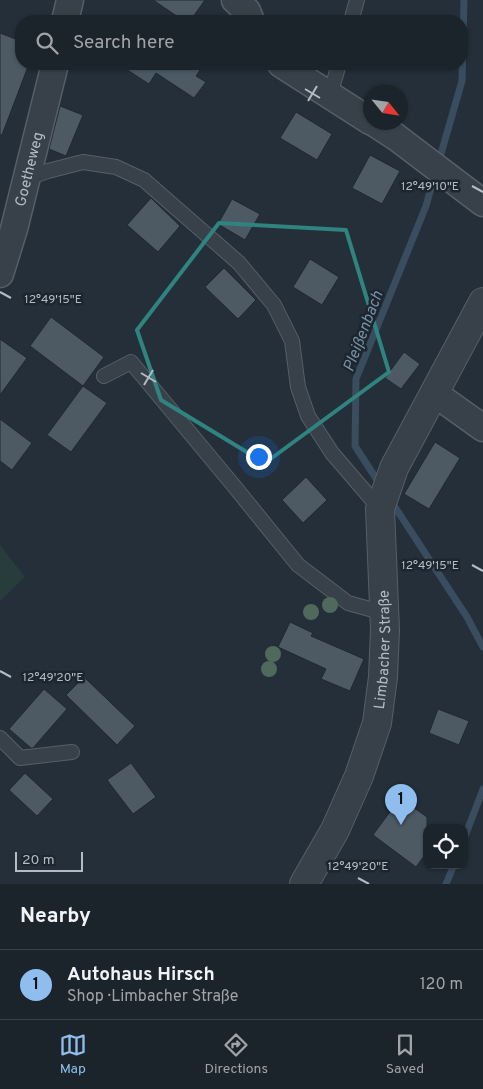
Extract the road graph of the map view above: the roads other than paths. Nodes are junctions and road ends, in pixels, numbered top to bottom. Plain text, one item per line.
1 (70, 0) edge
2 (357, 0) edge
3 (66, 15) edge
4 (353, 15) edge
5 (53, 70) edge
6 (290, 70) edge
7 (337, 70) edge
8 (330, 95) junction
9 (363, 116) edge
10 (384, 130) edge
11 (27, 178) junction
12 (474, 195) edge
13 (0, 274) edge
14 (483, 302) edge
15 (104, 376) dead end
16 (434, 393) junction
17 (483, 428) edge
18 (380, 511) junction
19 (384, 613) junction
20 (0, 738) edge
21 (72, 752) dead end
22 (304, 884) edge

1 - 3 street
2 - 4 lane
5 - 11 street, Goetheweg
6 - 8 street
7 - 8 lane
8 - 9 street
10 - 12 street
11 - 13 street, Goetheweg
11 - 18 lane
14 - 16 street, Limbacher Straße
15 - 19 lane
16 - 17 street
16 - 18 street, Limbacher Straße
18 - 19 street, Limbacher Straße
19 - 22 street, Limbacher Straße
20 - 21 lane

